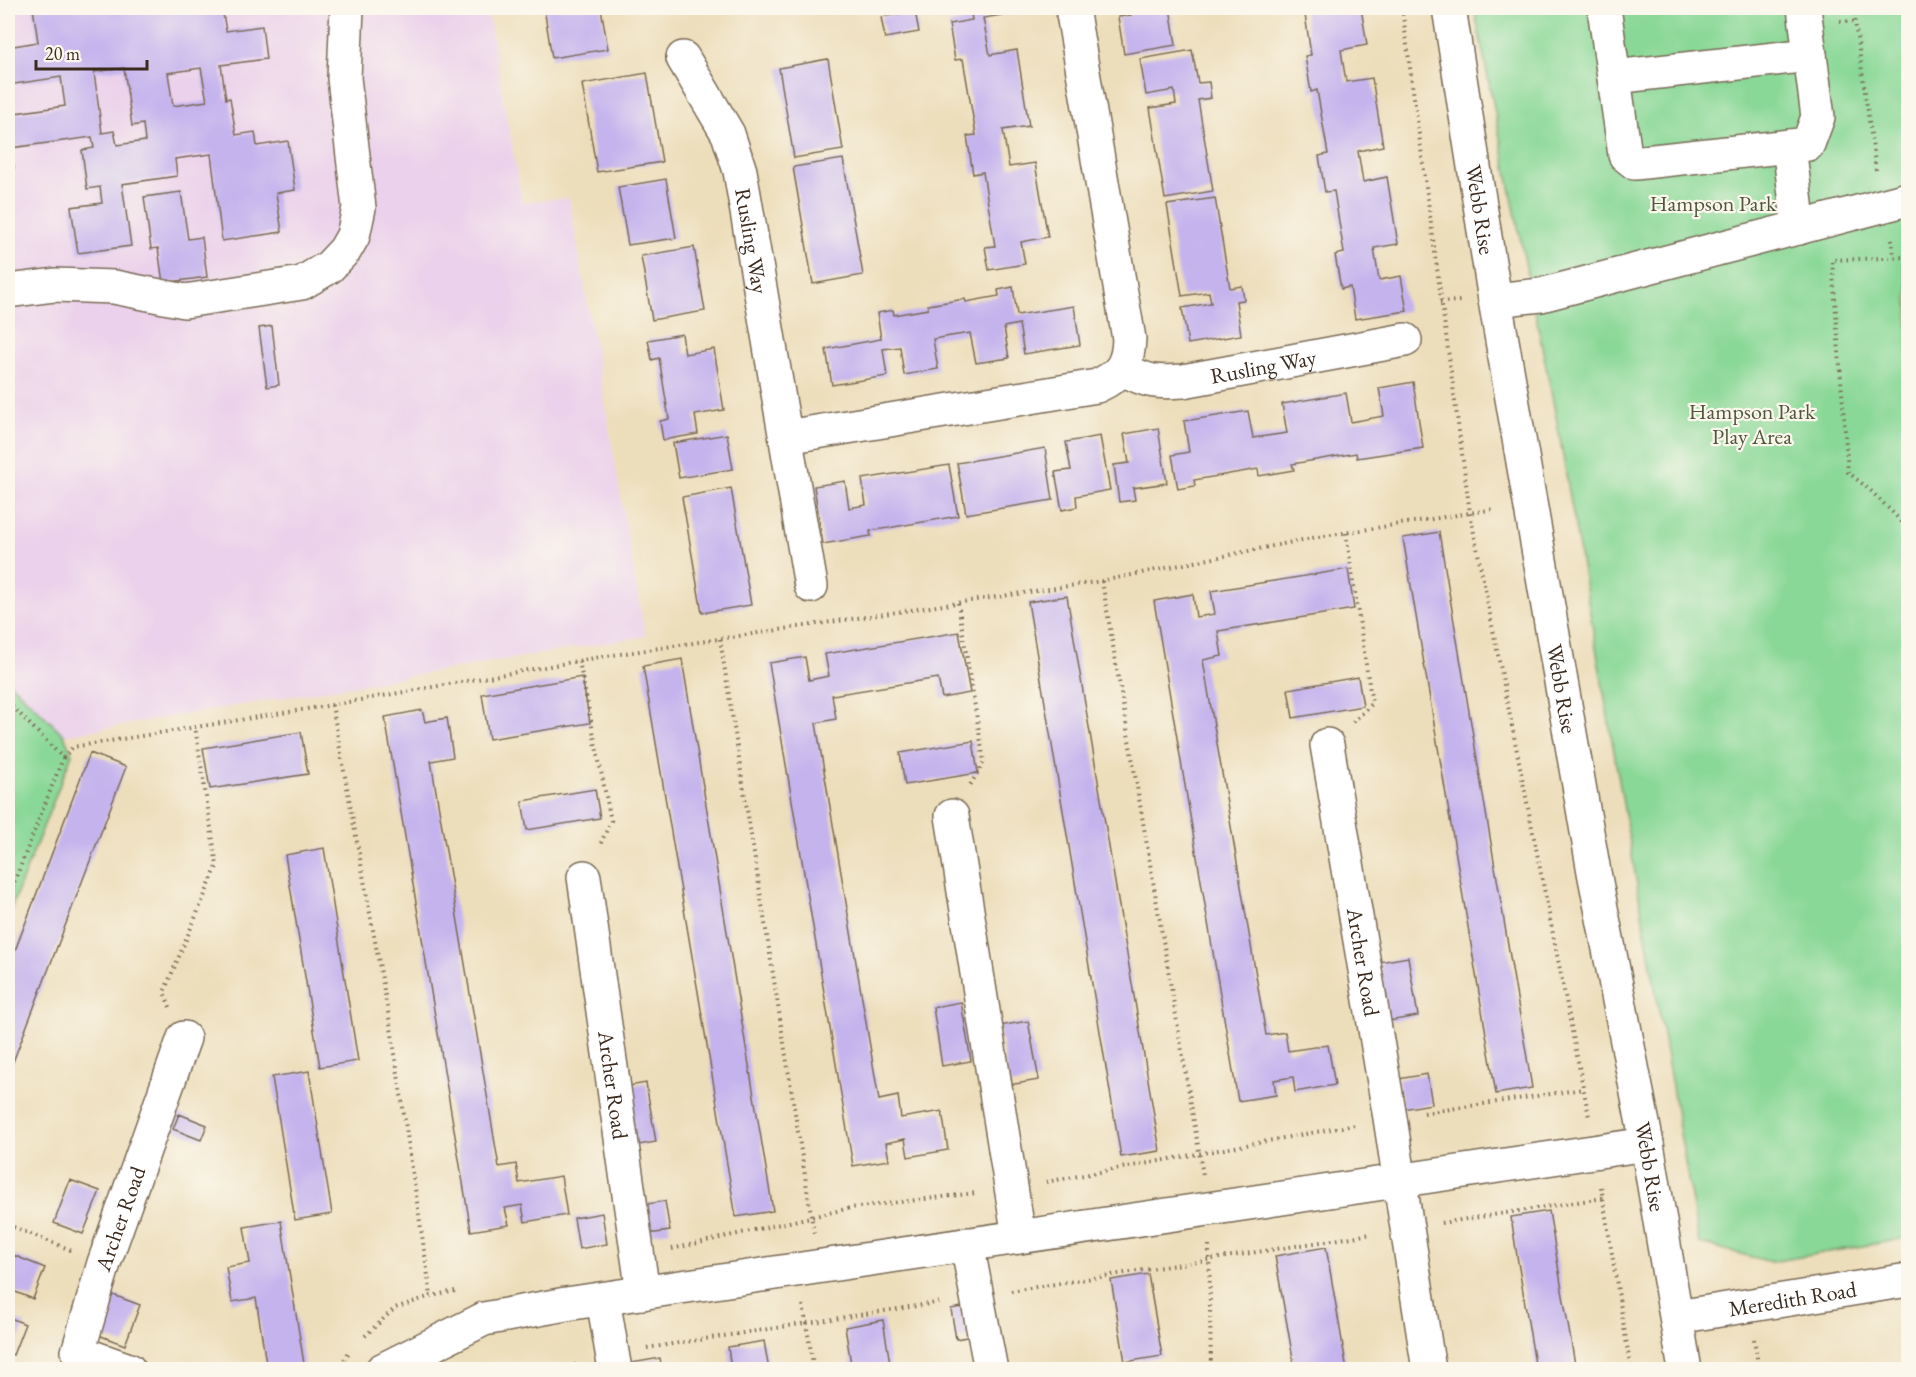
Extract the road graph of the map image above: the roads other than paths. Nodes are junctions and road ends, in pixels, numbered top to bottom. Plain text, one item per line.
1 (347, 8) edge
2 (1072, 8) edge
3 (1449, 8) edge
4 (1604, 8) edge
5 (1804, 8) edge
6 (1810, 55) junction
7 (683, 58) dead end
8 (1614, 77) junction
9 (1789, 146) junction
10 (1894, 212) edge
11 (1799, 228) junction
12 (8, 291) edge
13 (1495, 300) junction
14 (1405, 340) dead end
15 (1122, 369) junction
16 (786, 437) junction
17 (811, 586) dead end
18 (1327, 745) road end
19 (952, 816) road end
20 (584, 877) road end
21 (184, 1038) road end
22 (1647, 1144) junction
23 (1398, 1180) junction
24 (1019, 1237) junction
25 (968, 1244) junction
26 (1908, 1280) edge
27 (643, 1293) junction
28 (603, 1299) junction
29 (1677, 1317) junction
30 (613, 1362) edge
31 (129, 1370) edge
32 (382, 1370) edge
33 (992, 1370) edge
34 (1429, 1370) edge
35 (1685, 1370) edge

1 - 12 street
2 - 15 street
3 - 13 street, Webb Rise
4 - 8 street
5 - 6 street
6 - 8 street
6 - 9 street
7 - 16 street, Rusling Way
8 - 9 street
9 - 11 street
10 - 11 street
11 - 13 street
13 - 22 street, Webb Rise
14 - 15 street, Rusling Way
15 - 16 street
16 - 17 street, Rusling Way
18 - 23 street, Archer Road
19 - 24 street
20 - 27 street, Archer Road
21 - 31 street, Archer Road
22 - 23 street
22 - 29 street, Webb Rise
23 - 24 street
23 - 34 street, Archer Road
24 - 25 street
25 - 27 street
25 - 33 street
26 - 29 street, Meredith Road
27 - 28 street
28 - 30 street
28 - 32 street
29 - 35 street, Webb Rise

